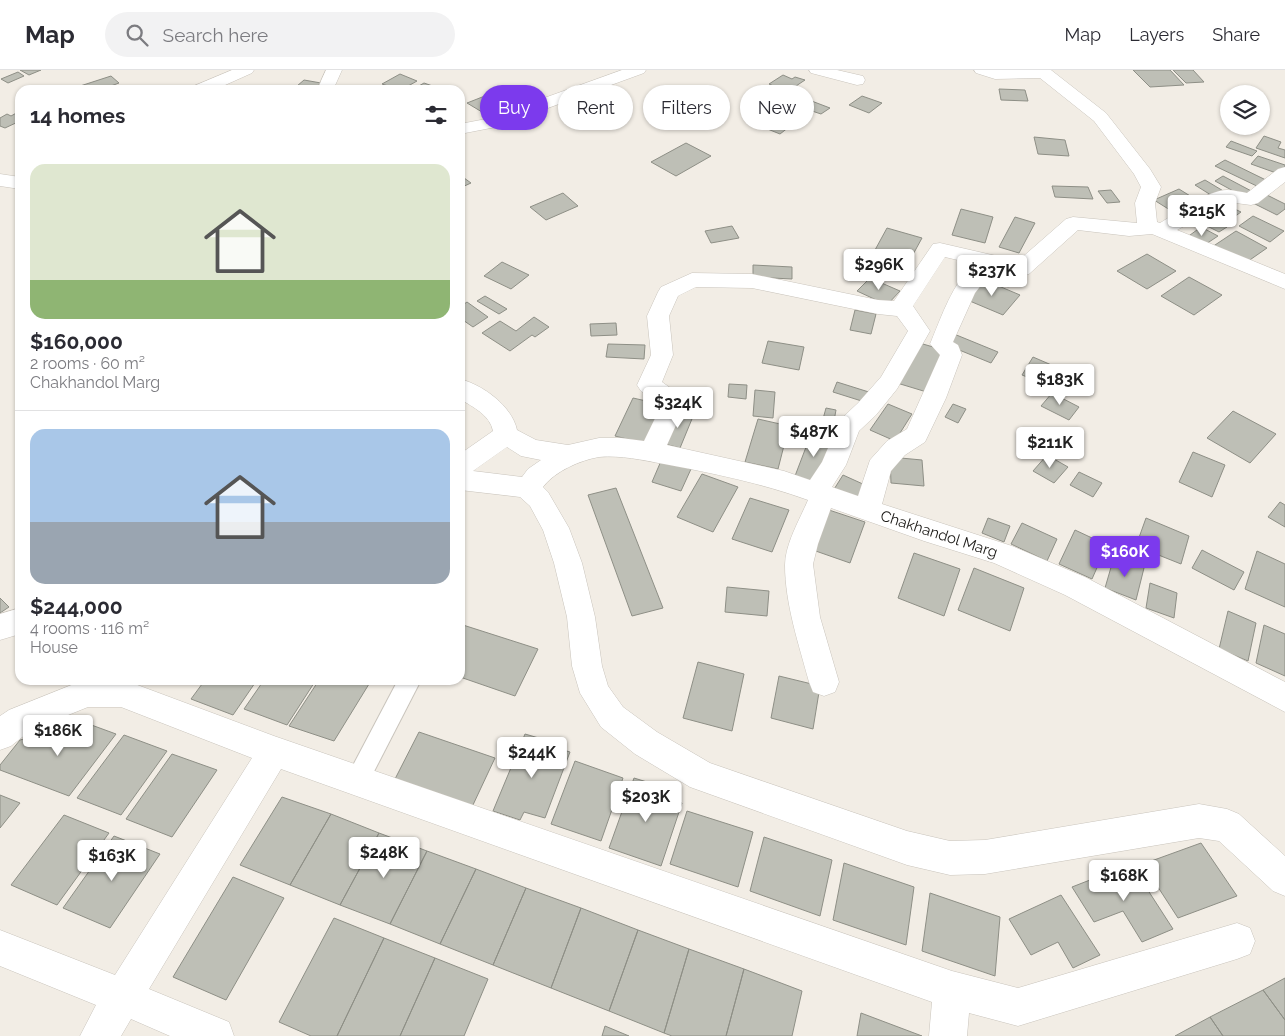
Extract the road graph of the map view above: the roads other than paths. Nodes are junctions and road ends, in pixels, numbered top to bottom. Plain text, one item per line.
1 (246, 70) edge
2 (334, 70) edge
3 (638, 70) edge
4 (817, 70) edge
5 (982, 70) edge
6 (857, 80) dead end
7 (212, 85) edge
8 (327, 85) edge
9 (465, 129) edge
10 (1285, 174) edge
11 (0, 180) edge
12 (15, 182) edge
13 (1158, 229) junction
14 (1022, 269) junction
15 (1285, 282) edge
16 (904, 309) junction
17 (465, 390) edge
18 (506, 435) junction
19 (652, 452) junction
20 (568, 455) junction
21 (465, 464) edge
22 (465, 480) edge
23 (528, 488) junction
24 (820, 493) junction
25 (867, 510) junction
26 (15, 622) edge
27 (0, 626) edge
28 (824, 682) dead end
29 (407, 685) edge
30 (1285, 698) edge
31 (0, 735) edge
32 (274, 751) junction
33 (356, 781) junction
34 (1285, 879) edge
35 (1237, 941) dead end
36 (0, 948) edge
37 (952, 990) junction
38 (124, 997) junction
39 (99, 1036) edge
40 (215, 1036) edge
41 (948, 1036) edge

1 - 7 street
2 - 8 street
3 - 9 street
4 - 6 street
5 - 13 street
10 - 13 street
11 - 12 street
13 - 14 street
13 - 15 street
14 - 16 street
14 - 25 street
16 - 19 street
16 - 24 street
17 - 18 street
18 - 20 street
18 - 21 street
19 - 20 street, Chakhandol Marg
19 - 24 street, Chakhandol Marg
20 - 23 street
22 - 23 street
23 - 34 street
24 - 25 street, Chakhandol Marg
24 - 28 street
25 - 30 street, Chakhandol Marg
26 - 27 street
29 - 33 lane
31 - 32 street
32 - 33 street
32 - 38 street
33 - 37 street
35 - 37 street
36 - 38 street
37 - 41 street
38 - 39 street
38 - 40 street

